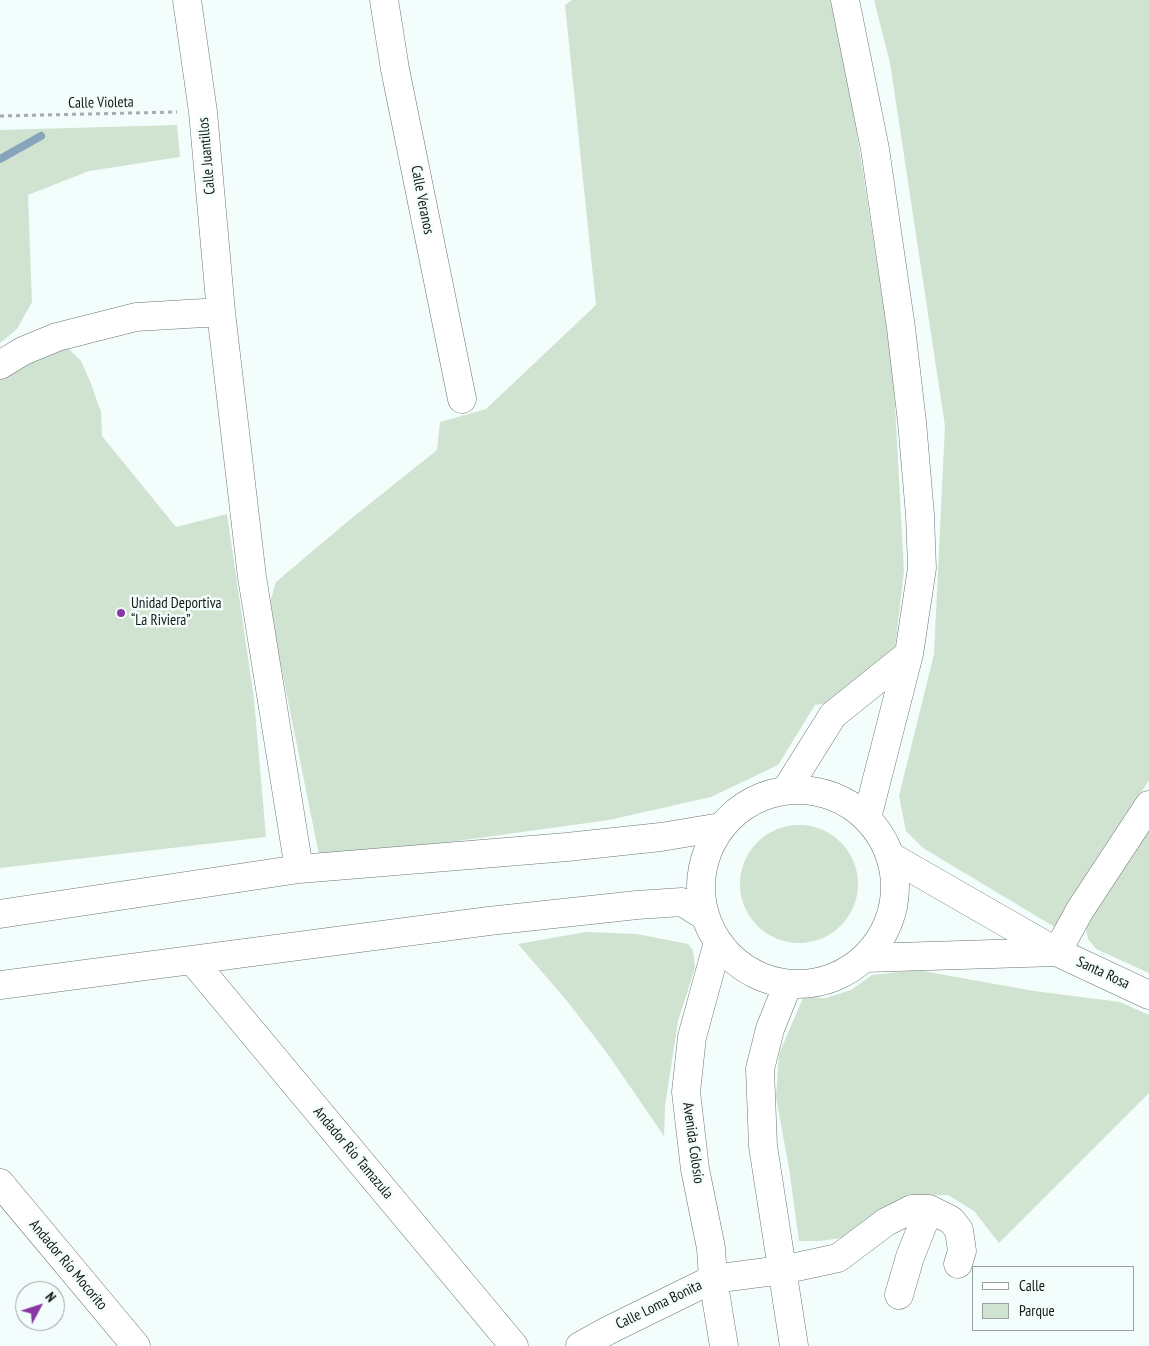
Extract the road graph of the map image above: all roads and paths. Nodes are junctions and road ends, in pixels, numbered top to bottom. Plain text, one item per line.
1 (187, 0) edge
2 (384, 0) edge
3 (845, 0) edge
4 (203, 112) junction
5 (0, 116) edge
6 (221, 312) junction
7 (0, 365) edge
8 (462, 400) dead end
9 (908, 654) junction
10 (786, 790) junction
11 (1149, 805) edge
12 (867, 818) junction
13 (722, 826) junction
14 (890, 856) junction
15 (299, 869) junction
16 (0, 914) edge
17 (706, 917) junction
18 (718, 942) junction
19 (1057, 952) junction
20 (865, 958) junction
21 (192, 960) junction
22 (788, 984) junction
23 (0, 985) edge
24 (1149, 995) edge
25 (0, 1183) edge
26 (929, 1209) junction
27 (958, 1264) dead end
28 (782, 1270) junction
29 (713, 1279) junction
30 (899, 1295) dead end
31 (136, 1346) edge
32 (514, 1346) edge
33 (580, 1346) edge
34 (724, 1346) edge
35 (794, 1346) edge

1 - 4 street, Calle Juantillos
2 - 8 street, Calle Veranos
3 - 9 street
4 - 5 path, Calle Violeta
4 - 6 street, Calle Juantillos
6 - 7 street
6 - 15 street, Calle Juantillos
9 - 10 street
9 - 12 street
10 - 12 street
10 - 13 street
11 - 19 street
12 - 14 street
13 - 15 street
13 - 17 street
14 - 19 street, Santa Rosa
14 - 20 street
15 - 16 street
17 - 18 street
17 - 21 street
18 - 22 street
18 - 29 street, Avenida Colosio
19 - 20 street
19 - 24 street, Santa Rosa
20 - 22 street
21 - 23 street
21 - 32 street, Andador Río Tamazula
22 - 28 street
25 - 31 street, Andador Río Mocorito
26 - 27 street
26 - 28 street, Calle Loma Bonita
26 - 30 street
28 - 29 street, Calle Loma Bonita
28 - 35 street
29 - 33 street, Calle Loma Bonita
29 - 34 street, Avenida Colosio

